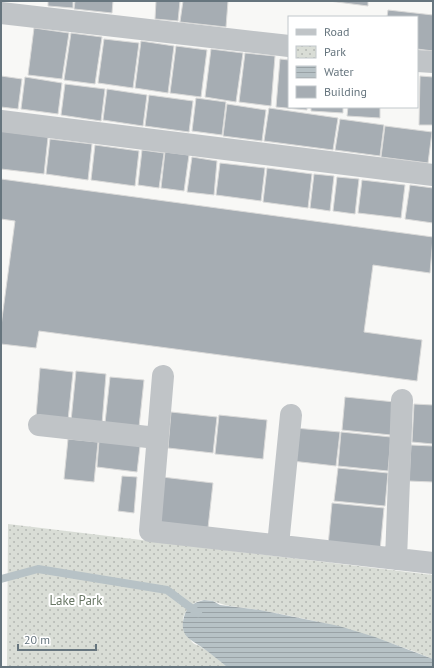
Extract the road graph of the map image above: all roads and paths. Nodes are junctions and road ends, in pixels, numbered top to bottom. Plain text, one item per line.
1 (1, 13) edge
2 (288, 46) edge
3 (418, 60) edge
4 (433, 62) edge
5 (1, 121) edge
6 (433, 175) edge
7 (163, 376) dead end
8 (402, 400) dead end
9 (291, 415) dead end
10 (39, 425) dead end
11 (158, 438) junction
12 (278, 546) junction
13 (396, 558) junction
14 (433, 563) edge

1 - 2 street
3 - 4 street
5 - 6 street
7 - 11 street
8 - 13 street
9 - 12 street
10 - 11 street
11 - 12 street
12 - 13 street
13 - 14 street

